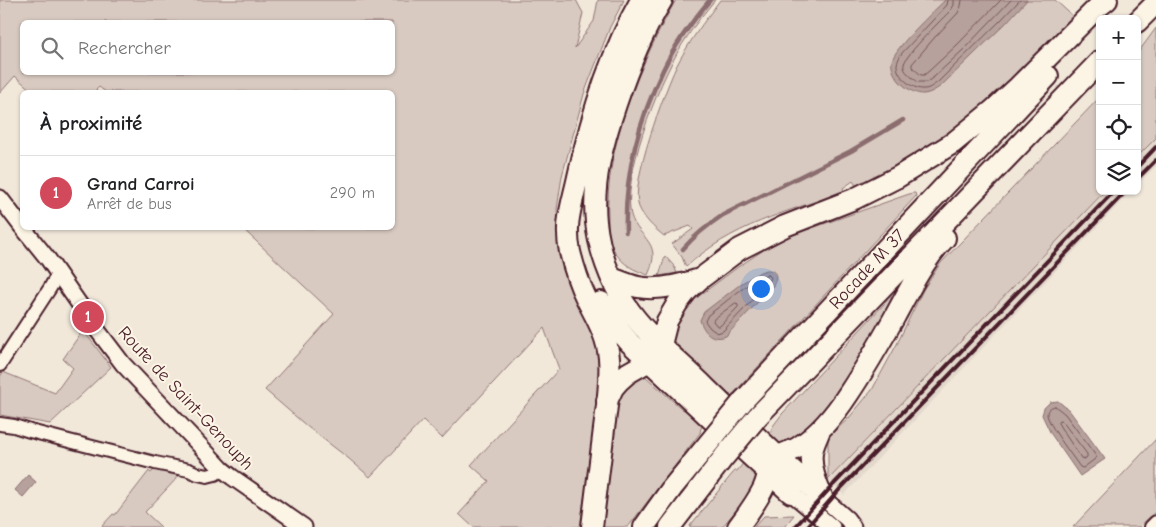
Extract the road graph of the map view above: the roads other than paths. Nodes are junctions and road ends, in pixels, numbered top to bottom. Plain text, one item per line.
1 (641, 0) edge
2 (662, 0) edge
3 (1106, 0) edge
4 (1117, 0) edge
5 (1156, 3) edge
6 (1104, 15) edge
7 (1141, 18) edge
8 (1096, 23) edge
9 (1096, 65) edge
10 (989, 177) junction
11 (576, 185) junction
12 (0, 198) edge
13 (20, 223) edge
14 (25, 230) edge
15 (58, 274) junction
16 (612, 278) junction
17 (700, 279) junction
18 (655, 353) junction
19 (0, 365) edge
20 (607, 401) junction
21 (0, 425) edge
22 (820, 430) junction
23 (208, 454) junction
24 (772, 465) junction
25 (222, 469) junction
26 (189, 470) junction
27 (791, 493) junction
28 (822, 497) junction
29 (1156, 522) edge
30 (304, 527) edge
31 (592, 527) edge
32 (644, 527) edge
33 (670, 527) edge
34 (738, 527) edge
35 (832, 527) edge
36 (853, 527) edge
37 (1150, 527) edge

1 - 11 highway
2 - 16 highway
3 - 17 highway
4 - 6 highway, Rocade M 37
5 - 7 highway
8 - 32 highway, Rocade M 37, bridge
9 - 10 highway, Rocade M 37
10 - 22 highway
10 - 33 highway, Rocade M 37, bridge
11 - 18 highway
11 - 20 highway
12 - 13 street, Route de Saint-Genouph
14 - 15 street, Route de Saint-Genouph
15 - 19 street
15 - 23 street, Route de Saint-Genouph
16 - 17 highway
16 - 18 highway
17 - 18 highway
18 - 20 highway
18 - 24 highway
20 - 31 highway
21 - 26 street
22 - 24 highway
22 - 28 highway
23 - 25 street, Route de Saint-Genouph
23 - 26 street
24 - 27 highway
24 - 28 highway
24 - 34 highway
25 - 26 street
25 - 30 street, Route de Saint-Genouph
27 - 34 highway
27 - 35 street
28 - 36 street
29 - 37 street

